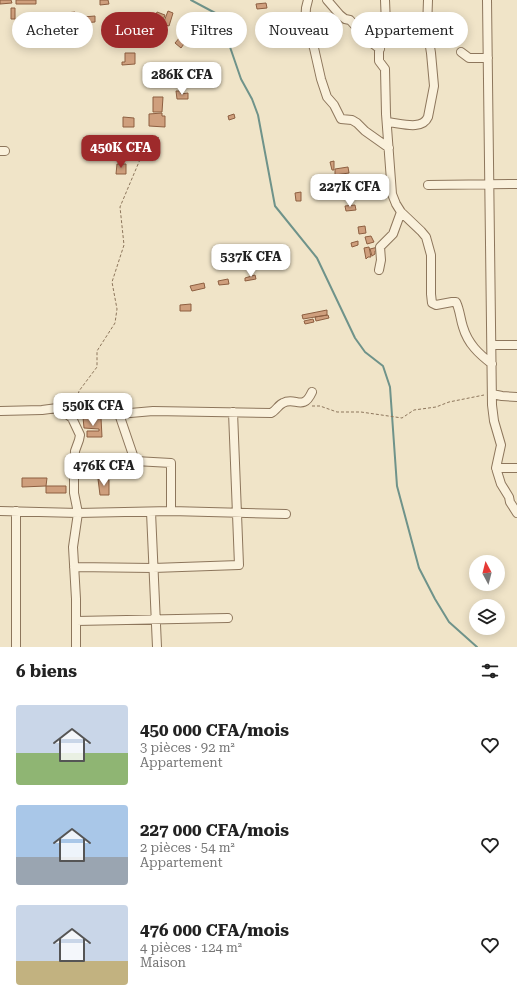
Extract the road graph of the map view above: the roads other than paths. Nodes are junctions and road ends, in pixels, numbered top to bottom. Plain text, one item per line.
1 (308, 0) edge
2 (327, 0) edge
3 (385, 0) edge
4 (428, 0) edge
5 (487, 0) edge
6 (380, 49) junction
7 (461, 52) dead end
8 (488, 58) junction
9 (387, 122) junction
10 (389, 148) junction
11 (489, 184) junction
12 (517, 184) edge
13 (428, 185) dead end
14 (401, 212) junction
15 (379, 270) dead end
16 (492, 345) junction
17 (517, 345) edge
18 (492, 364) junction
19 (312, 392) dead end
20 (492, 394) junction
21 (517, 397) edge
22 (59, 408) junction
23 (0, 411) edge
24 (233, 412) junction
25 (119, 414) junction
26 (496, 468) junction
27 (517, 468) edge
28 (0, 511) edge
29 (16, 511) junction
30 (171, 511) junction
31 (151, 512) junction
32 (517, 512) edge
33 (78, 513) junction
34 (238, 513) junction
35 (286, 514) dead end
36 (74, 567) junction
37 (153, 568) junction
38 (228, 618) dead end
39 (156, 620) junction
40 (76, 621) junction
41 (16, 647) edge
42 (76, 647) edge
43 (157, 647) edge

1 - 10 street
2 - 6 street
3 - 6 street
4 - 9 street
5 - 8 street
6 - 9 street
7 - 8 street
8 - 11 street
9 - 10 street
10 - 14 street
11 - 12 street
11 - 13 street
11 - 16 street
14 - 15 street
14 - 18 street
16 - 17 street
16 - 18 street
18 - 20 street
19 - 24 street
20 - 21 street
20 - 26 street
22 - 23 street
22 - 25 street
22 - 33 street
24 - 25 street
24 - 34 street
25 - 30 street
26 - 27 street
26 - 32 street
28 - 29 street
29 - 33 street
29 - 41 street
30 - 31 street
30 - 34 street
31 - 33 street
31 - 37 street
33 - 36 street
34 - 35 street
34 - 37 street
36 - 37 street
36 - 40 street
37 - 39 street
38 - 39 street
39 - 40 street
39 - 43 street
40 - 42 street

